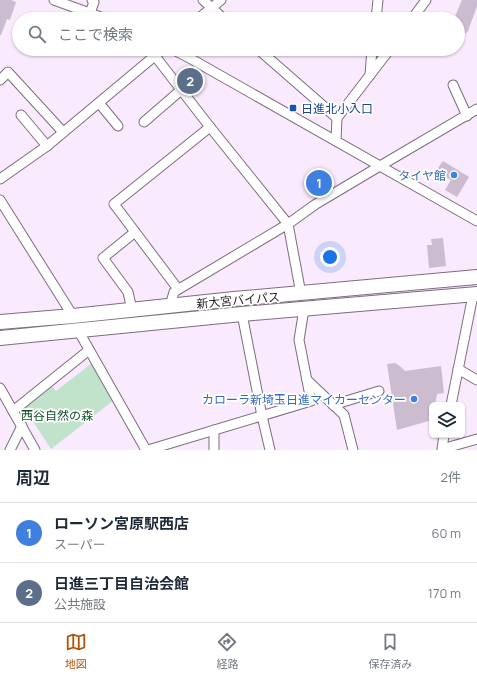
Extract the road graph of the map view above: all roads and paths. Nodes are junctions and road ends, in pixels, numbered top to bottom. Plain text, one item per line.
1 (54, 0) edge
2 (92, 0) edge
3 (203, 0) edge
4 (221, 0) edge
5 (378, 0) edge
6 (426, 0) edge
7 (212, 8) junction
8 (87, 12) edge
9 (90, 12) edge
10 (207, 12) edge
11 (216, 12) edge
12 (377, 12) edge
13 (421, 12) edge
14 (155, 56) joint
15 (185, 56) edge
16 (266, 56) edge
17 (371, 56) edge
18 (385, 56) edge
19 (369, 76) junction
20 (0, 80) edge
21 (453, 85) dead end
22 (181, 90) junction
23 (99, 103) junction
24 (477, 109) edge
25 (20, 115) dead end
26 (467, 116) junction
27 (337, 118) junction
28 (144, 122) dead end
29 (118, 126) dead end
30 (210, 127) junction
31 (63, 132) junction
32 (336, 141) junction
33 (47, 146) junction
34 (380, 166) junction
35 (0, 179) edge
36 (0, 200) edge
37 (477, 221) edge
38 (288, 224) junction
39 (135, 232) junction
40 (477, 277) edge
41 (178, 289) junction
42 (300, 294) junction
43 (475, 294) edge
44 (170, 306) junction
45 (304, 309) junction
46 (132, 310) junction
47 (242, 314) junction
48 (73, 316) junction
49 (0, 322) edge
50 (78, 330) junction
51 (0, 338) edge
52 (90, 350) junction
53 (458, 369) junction
54 (307, 380) junction
55 (477, 380) edge
56 (0, 388) edge
57 (379, 392) dead end
58 (451, 402) edge
59 (4, 404) edge
60 (333, 405) junction
61 (13, 411) junction
62 (262, 416) junction
63 (22, 426) junction
64 (214, 430) junction
65 (443, 438) edge
66 (476, 442) edge
67 (439, 449) edge
68 (10, 450) edge
69 (35, 450) edge
70 (147, 450) edge
71 (214, 450) edge
72 (270, 450) edge
73 (353, 450) edge

1 - 8 street
2 - 9 street
3 - 7 street
4 - 7 street
5 - 12 street
6 - 13 street
7 - 10 street
7 - 11 street
14 - 22 street
14 - 23 street
15 - 32 street
16 - 27 street
17 - 19 street
18 - 19 street
19 - 27 street
20 - 31 street
21 - 26 street
22 - 28 street
22 - 30 street
23 - 29 street
23 - 31 street
24 - 26 street
25 - 33 street
26 - 34 street
27 - 32 street
30 - 38 street
30 - 39 street
31 - 33 street
32 - 34 street
33 - 35 street
34 - 37 street
34 - 38 street
36 - 48 street
38 - 41 street
38 - 42 street
39 - 41 street
39 - 46 street
40 - 42 highway, 新大宮バイパス
41 - 44 street
42 - 44 highway, 新大宮バイパス
43 - 45 highway, 新大宮バイパス
43 - 53 street
44 - 46 highway, 新大宮バイパス
45 - 47 highway, 新大宮バイパス
45 - 54 street
46 - 48 highway, 新大宮バイパス
47 - 50 highway, 新大宮バイパス
47 - 62 street
48 - 49 highway, 新大宮バイパス
50 - 51 highway, 新大宮バイパス
50 - 52 street
52 - 61 street
52 - 70 street
53 - 55 street
53 - 58 street
54 - 60 street
54 - 62 street
56 - 59 street
57 - 60 street
59 - 61 street
60 - 73 street
61 - 63 street
62 - 64 street
62 - 72 street
63 - 68 street
63 - 69 street
64 - 70 street
64 - 71 street
65 - 67 street
66 - 67 street

